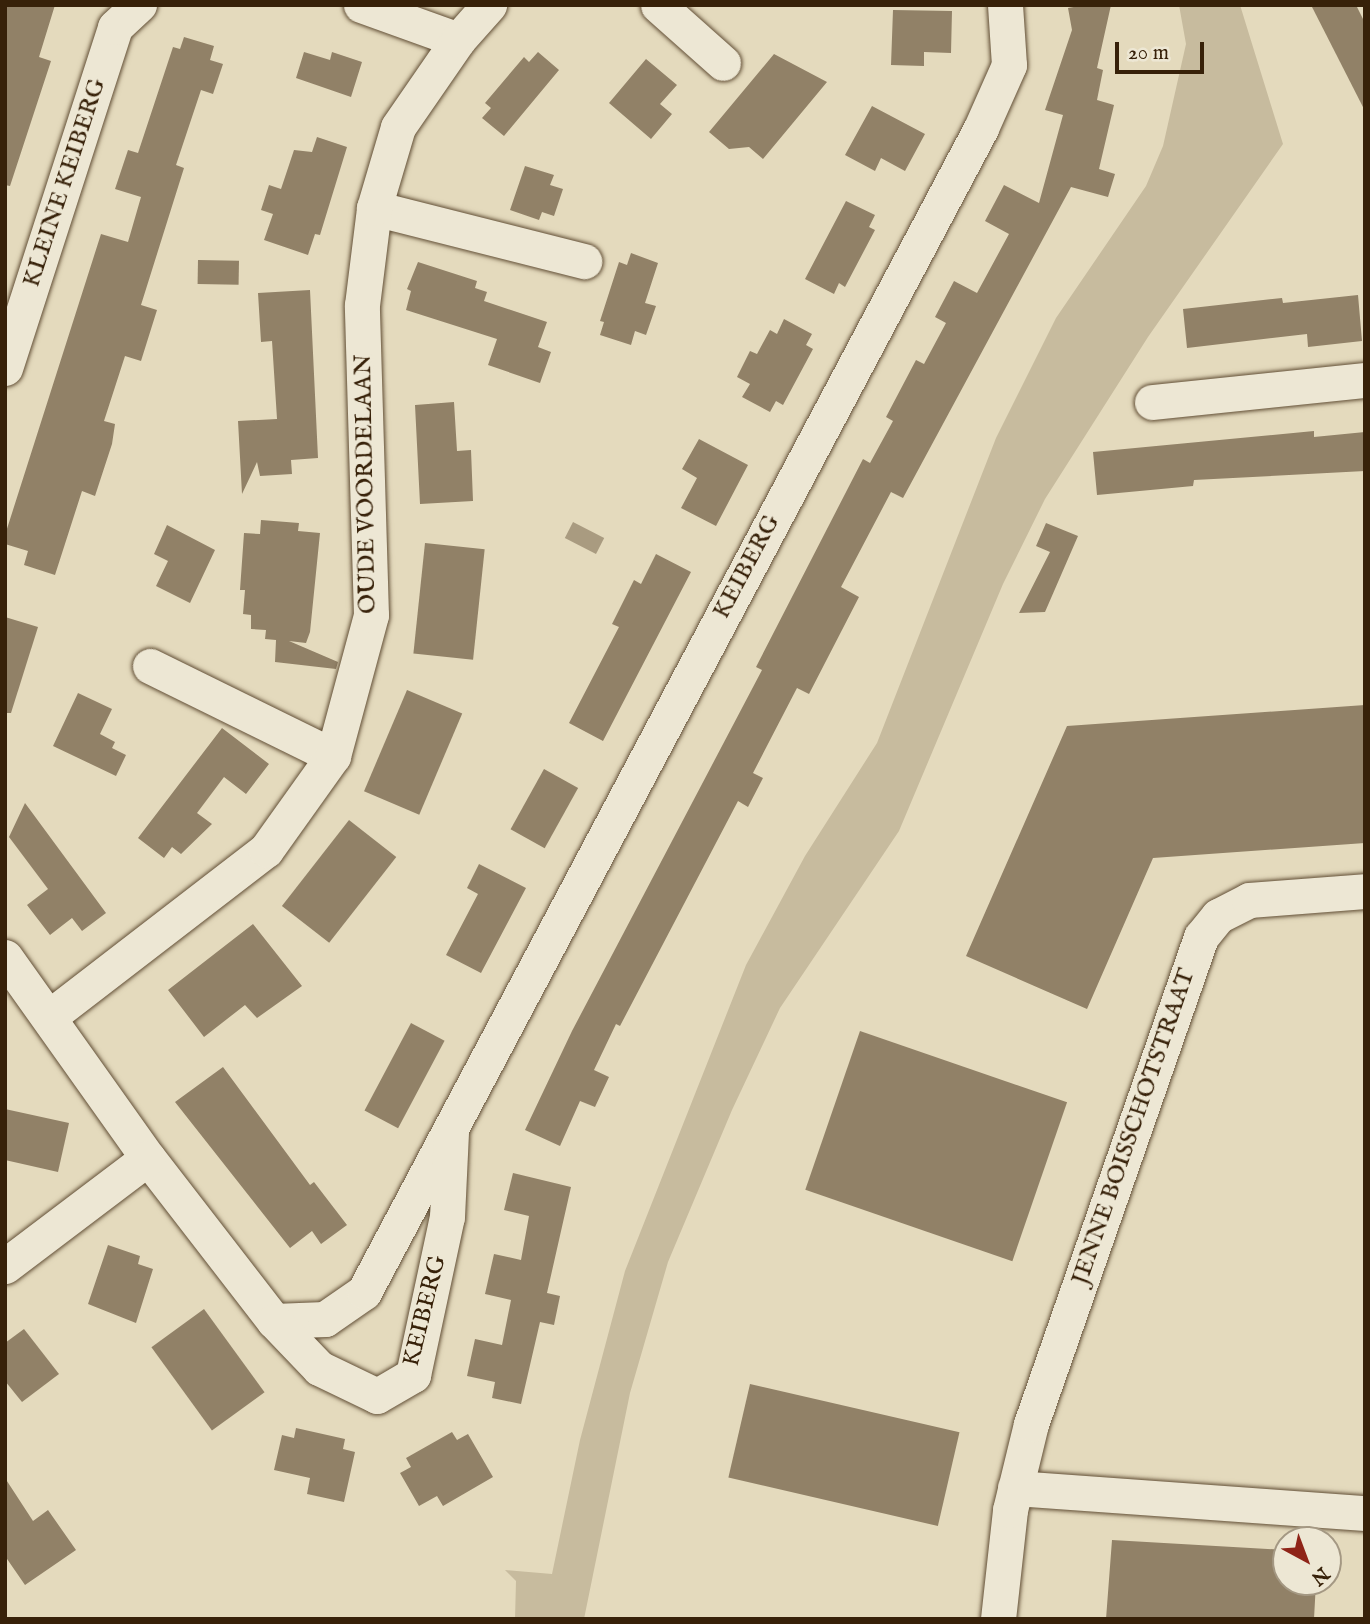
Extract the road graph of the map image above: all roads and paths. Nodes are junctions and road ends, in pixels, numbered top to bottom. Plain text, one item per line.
1 (139, 5) edge
2 (361, 5) edge
3 (489, 5) edge
4 (658, 5) edge
5 (1005, 5) edge
6 (458, 40) junction
7 (723, 63) dead end
8 (374, 208) junction
9 (584, 261) dead end
10 (5, 368) edge
11 (1365, 380) edge
12 (1152, 402) dead end
13 (150, 666) dead end
14 (333, 755) junction
15 (1365, 891) edge
16 (5, 957) edge
17 (49, 1017) junction
18 (452, 1120) junction
19 (148, 1158) junction
20 (5, 1266) edge
21 (274, 1321) junction
22 (1015, 1488) junction
23 (1365, 1513) edge
24 (998, 1619) edge

1 - 10 street, KLEINE KEIBERG
2 - 6 street
3 - 6 street, OUDE VOORDELAAN
4 - 7 street
5 - 18 street, KEIBERG
6 - 8 street, OUDE VOORDELAAN
8 - 9 street
8 - 14 street, OUDE VOORDELAAN
11 - 12 street
13 - 14 street
14 - 17 street, OUDE VOORDELAAN
15 - 22 street, JENNE BOISSCHOTSTRAAT
16 - 17 street
17 - 19 street, KEIBERG
18 - 21 street, KEIBERG
18 - 21 street, KEIBERG
19 - 20 street
19 - 21 street, KEIBERG
22 - 23 street
22 - 24 street, JENNE BOISSCHOTSTRAAT

